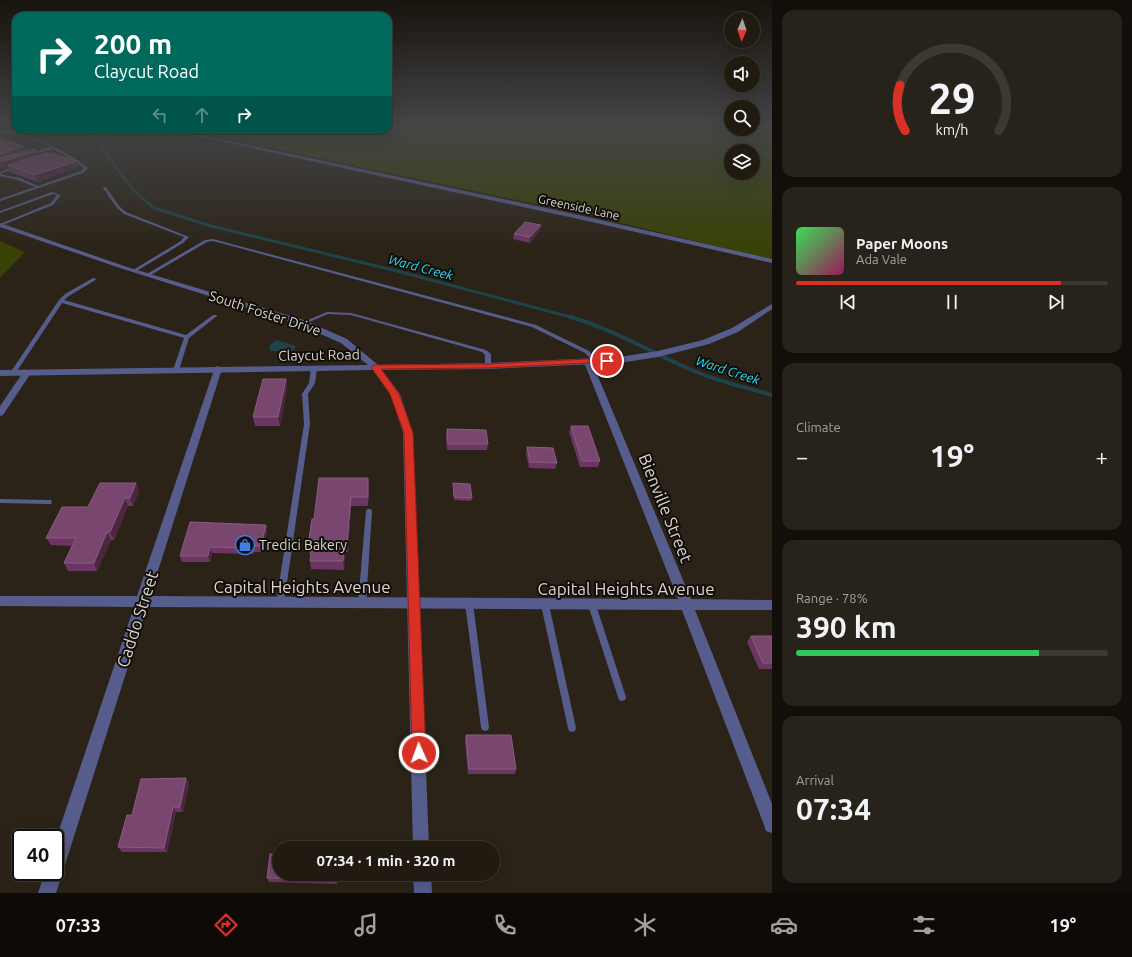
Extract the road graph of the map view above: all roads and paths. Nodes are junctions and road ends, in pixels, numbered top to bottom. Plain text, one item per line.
1 (19, 167) edge
2 (85, 167) edge
3 (342, 167) edge
4 (0, 174) edge
5 (38, 187) junction
6 (105, 188) dead end
7 (0, 200) edge
8 (0, 212) edge
9 (0, 225) edge
10 (772, 261) edge
11 (134, 271) junction
12 (146, 275) junction
13 (95, 279) dead end
14 (61, 301) junction
15 (772, 306) edge
16 (215, 316) dead end
17 (303, 323) junction
18 (186, 337) junction
19 (592, 362) junction
20 (488, 366) junction
21 (375, 367) junction
22 (314, 368) junction
23 (218, 369) junction
24 (176, 370) junction
25 (0, 373) edge
26 (13, 373) junction
27 (27, 373) junction
28 (0, 414) edge
29 (0, 501) edge
30 (49, 502) dead end
31 (369, 511) dead end
32 (0, 601) edge
33 (142, 602) junction
34 (280, 603) junction
35 (362, 603) junction
36 (413, 603) junction
37 (469, 603) junction
38 (546, 605) junction
39 (592, 605) junction
40 (686, 605) junction
41 (772, 605) edge
42 (622, 697) dead end
43 (485, 727) dead end
44 (572, 728) dead end
45 (772, 824) edge
46 (64, 840) edge
47 (421, 841) edge
48 (51, 881) edge
49 (422, 881) edge
50 (47, 893) edge
51 (423, 893) edge

1 - 4 lane
2 - 5 lane
3 - 10 street, Greenside Lane
4 - 5 lane
5 - 7 lane
6 - 11 lane
8 - 9 lane
9 - 11 street, South Foster Drive
11 - 12 street, South Foster Drive
12 - 17 street, South Foster Drive
12 - 19 lane
13 - 14 lane
14 - 18 lane
14 - 26 lane
15 - 19 street, Claycut Road
16 - 18 lane
17 - 20 lane
17 - 21 street, South Foster Drive
18 - 24 lane
19 - 20 street, Claycut Road
19 - 40 street, Bienville Street
20 - 21 street, Claycut Road
21 - 22 street, Claycut Road
21 - 36 street, South Foster Drive
22 - 23 street, Claycut Road
22 - 34 lane
23 - 24 street, Claycut Road
23 - 33 street, Caddo Street
24 - 27 street, Claycut Road
25 - 26 street, Claycut Road
26 - 27 street, Claycut Road
27 - 28 street
29 - 30 lane
31 - 35 lane
32 - 33 street, Capital Heights Avenue
33 - 34 street, Capital Heights Avenue
33 - 46 street, Caddo Street
34 - 35 street, Capital Heights Avenue
35 - 36 street, Capital Heights Avenue
36 - 37 street, Capital Heights Avenue
36 - 47 street, South Foster Drive
37 - 38 street, Capital Heights Avenue
37 - 43 lane
38 - 39 street, Capital Heights Avenue
38 - 44 lane
39 - 40 street, Capital Heights Avenue
39 - 42 lane
40 - 41 street, Capital Heights Avenue
40 - 45 street, Bienville Street
48 - 50 street
49 - 51 street

